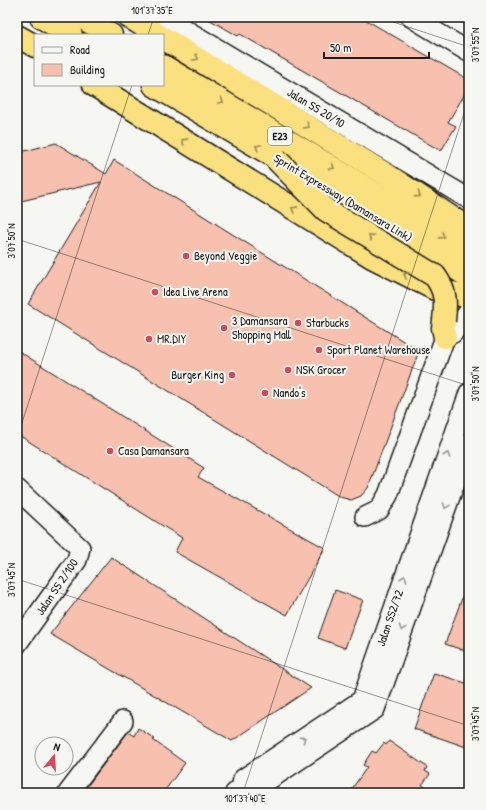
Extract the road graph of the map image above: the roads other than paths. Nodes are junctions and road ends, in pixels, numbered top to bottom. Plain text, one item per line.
1 (41, 17) edge
2 (81, 17) edge
3 (128, 17) edge
4 (164, 17) edge
5 (411, 17) edge
6 (69, 34) edge
7 (109, 34) edge
8 (156, 34) edge
9 (17, 36) edge
10 (164, 39) edge
11 (34, 45) edge
12 (17, 50) edge
13 (469, 52) edge
14 (34, 58) edge
15 (164, 67) edge
16 (93, 86) edge
17 (156, 86) edge
18 (276, 159) junction
19 (467, 192) edge
20 (393, 215) junction
21 (469, 230) edge
22 (469, 253) edge
23 (469, 277) edge
24 (469, 297) edge
25 (469, 311) edge
26 (445, 337) junction
27 (469, 393) edge
28 (469, 443) edge
29 (17, 489) edge
30 (365, 516) dead end
31 (17, 644) edge
32 (123, 721) dead end
33 (327, 732) junction
34 (238, 791) edge
35 (68, 793) edge

1 - 6 highway
2 - 7 highway
3 - 8 highway
4 - 19 street, Jalan SS 20/10
5 - 13 street
9 - 11 highway
10 -> 21 highway
12 - 14 highway
15 -> 20 highway, Sprint Expressway (Damansara Link) / E23
24 -> 16 highway
18 -> 17 highway, Sprint Expressway (Damansara Link) / E23
18 - 20 highway, Sprint Expressway (Damansara Link) / E23, bridge
26 -> 18 highway, bridge
20 -> 22 highway, Sprint Expressway (Damansara Link) / E23
20 - 23 highway, Sprint Expressway (Damansara Link) / E23
25 - 26 street
26 - 30 street
33 -> 27 street, Jalan SS2/72
28 -> 33 street, Jalan SS2/72
29 - 31 street, Jalan SS 2/100
32 - 35 street
33 - 34 street, Jalan SS2/72

